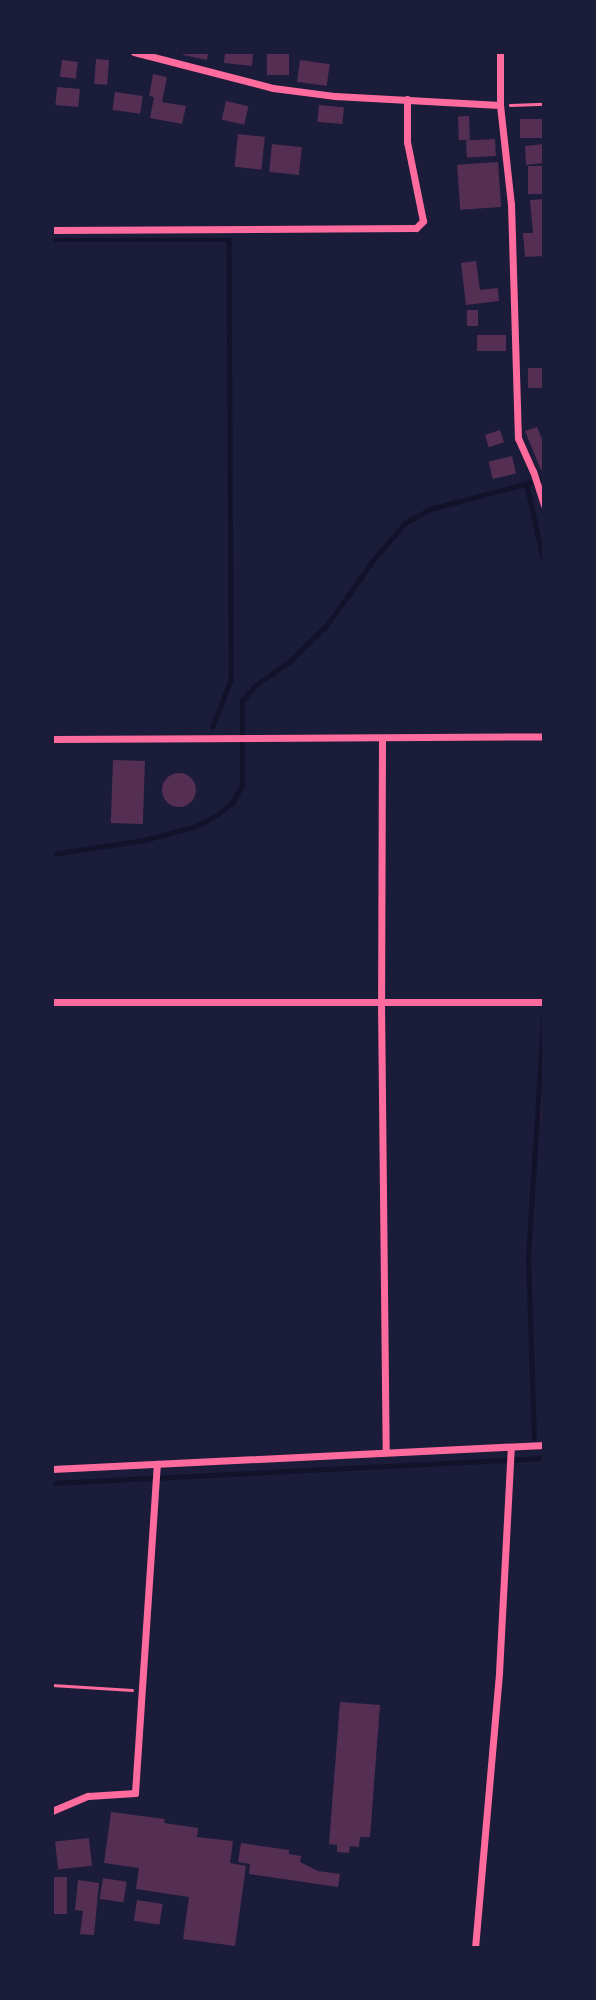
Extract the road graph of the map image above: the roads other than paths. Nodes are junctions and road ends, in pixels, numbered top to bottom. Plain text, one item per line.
1 (134, 52) edge
2 (500, 52) edge
3 (407, 99) junction
4 (500, 105) junction
5 (52, 230) edge
6 (544, 505) edge
7 (544, 736) edge
8 (383, 738) junction
9 (52, 740) edge
10 (52, 1002) edge
11 (381, 1002) junction
12 (542, 1002) edge
13 (544, 1445) edge
14 (512, 1447) junction
15 (386, 1451) junction
16 (157, 1464) junction
17 (52, 1469) edge
18 (52, 1811) edge
19 (475, 1948) edge

1 - 3 street
2 - 4 street
3 - 4 street
3 - 5 street
4 - 6 street
7 - 8 street
8 - 9 street
8 - 11 street
10 - 11 street
11 - 12 street
11 - 15 street
13 - 14 street
14 - 15 street
14 - 19 street
15 - 16 street
16 - 17 street
16 - 18 street

